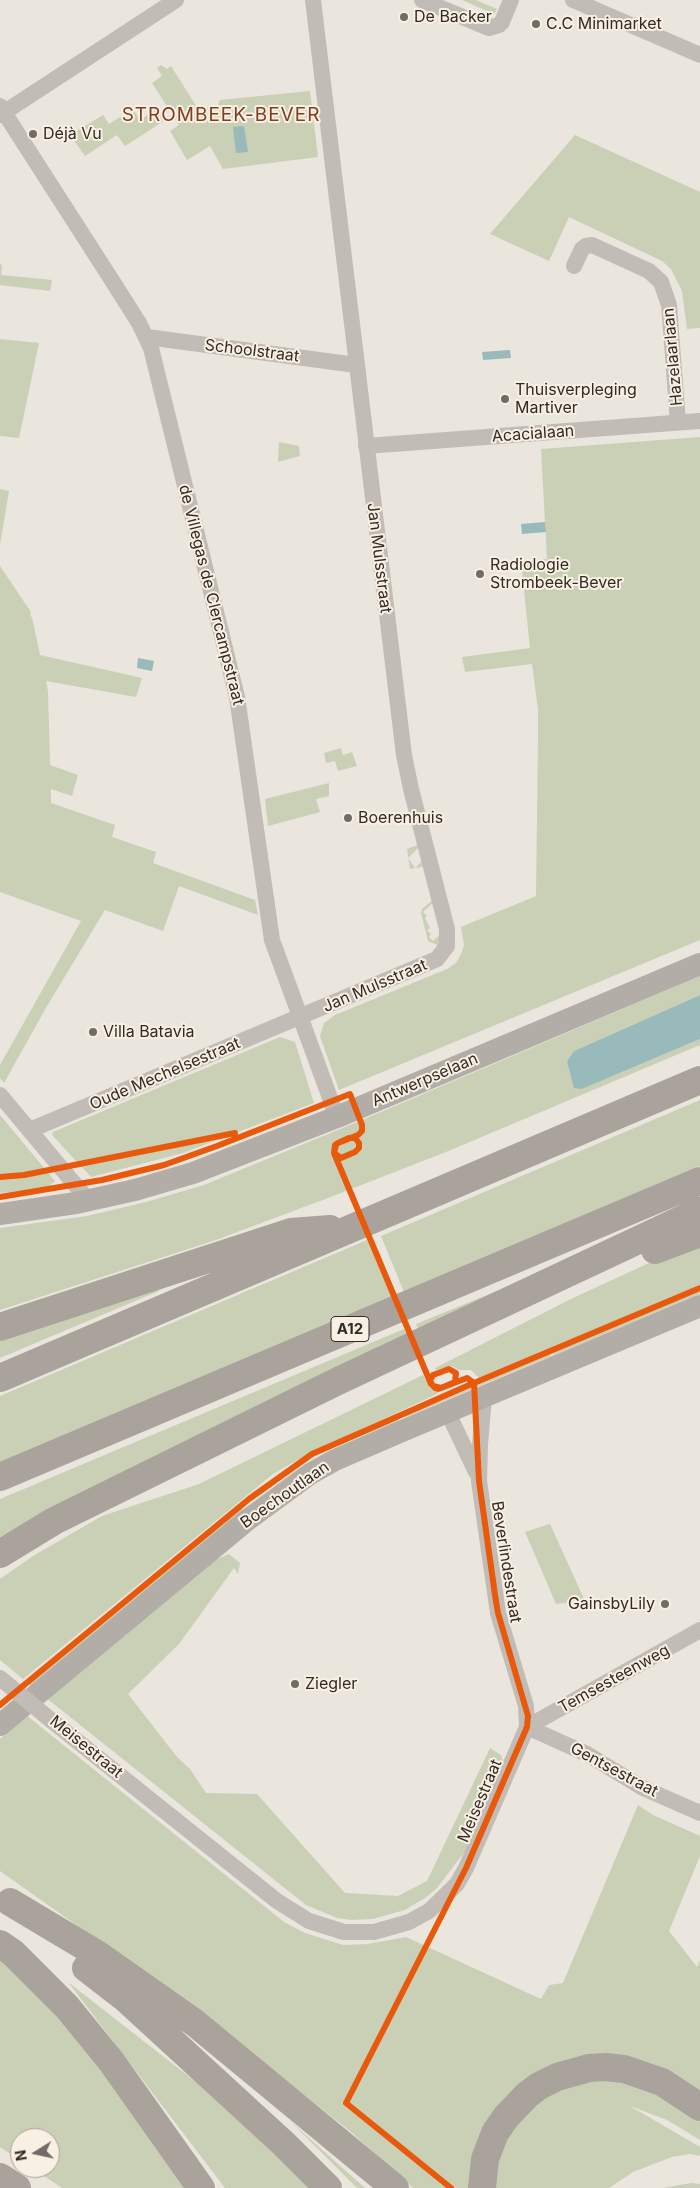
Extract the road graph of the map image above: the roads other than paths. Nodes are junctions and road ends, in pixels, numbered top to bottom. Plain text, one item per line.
1 (176, 0) edge
2 (313, 0) edge
3 (422, 0) edge
4 (512, 0) edge
5 (573, 0) edge
6 (700, 55) edge
7 (1, 111) edge
8 (574, 266) dead end
9 (147, 338) junction
10 (356, 365) junction
11 (700, 420) edge
12 (678, 422) junction
13 (366, 446) junction
14 (700, 964) edge
15 (299, 1018) junction
16 (700, 1080) edge
17 (0, 1095) edge
18 (337, 1117) junction
19 (30, 1130) junction
20 (700, 1182) edge
21 (88, 1200) junction
22 (700, 1211) edge
23 (0, 1214) edge
24 (349, 1228) junction
25 (700, 1233) edge
26 (576, 1269) junction
27 (700, 1306) edge
28 (0, 1327) edge
29 (0, 1378) edge
30 (484, 1398) junction
31 (448, 1412) junction
32 (0, 1477) edge
33 (480, 1481) junction
34 (0, 1554) edge
35 (700, 1630) edge
36 (0, 1678) edge
37 (0, 1725) edge
38 (527, 1727) junction
39 (700, 1813) edge
40 (3, 1904) edge
41 (0, 1944) edge
42 (700, 2107) edge
43 (0, 2177) edge
44 (16, 2188) edge
45 (201, 2188) edge
46 (328, 2188) edge
47 (395, 2188) edge
48 (482, 2188) edge

1 - 7 street
2 - 10 street, Jan Mulsstraat
3 - 4 street
5 - 6 street
7 - 9 street, de Villegas de Clercampstraat
8 - 12 street, Hazelaarlaan
9 - 10 street, Schoolstraat
9 - 15 street, de Villegas de Clercampstraat
10 - 13 street, Jan Mulsstraat
11 - 12 street, Acacialaan
12 - 13 street, Acacialaan
13 - 15 street, Jan Mulsstraat
14 - 18 main road, Antwerpselaan
15 - 18 street, de Villegas de Clercampstraat
15 - 19 street, Oude Mechelsestraat
16 - 24 highway
17 - 19 street
18 - 21 main road, Antwerpselaan
19 - 21 street
20 - 32 highway, A12
21 - 23 main road, Antwerpselaan
22 - 26 highway
24 - 28 highway
24 - 29 highway
25 - 26 highway
26 - 34 highway
27 - 30 main road, Boechoutlaan
30 - 31 main road, Boechoutlaan
30 - 33 street, Beverlindestraat
31 - 33 street, Beverlindestraat
31 - 37 main road, Boechoutlaan
33 - 38 street, Beverlindestraat
35 - 38 street, Temsesteenweg
36 - 38 street, Meisestraat, bridge
38 - 39 street, Gentsestraat
40 - 46 highway
40 - 47 highway
41 - 45 highway
42 - 48 highway
43 - 44 highway

